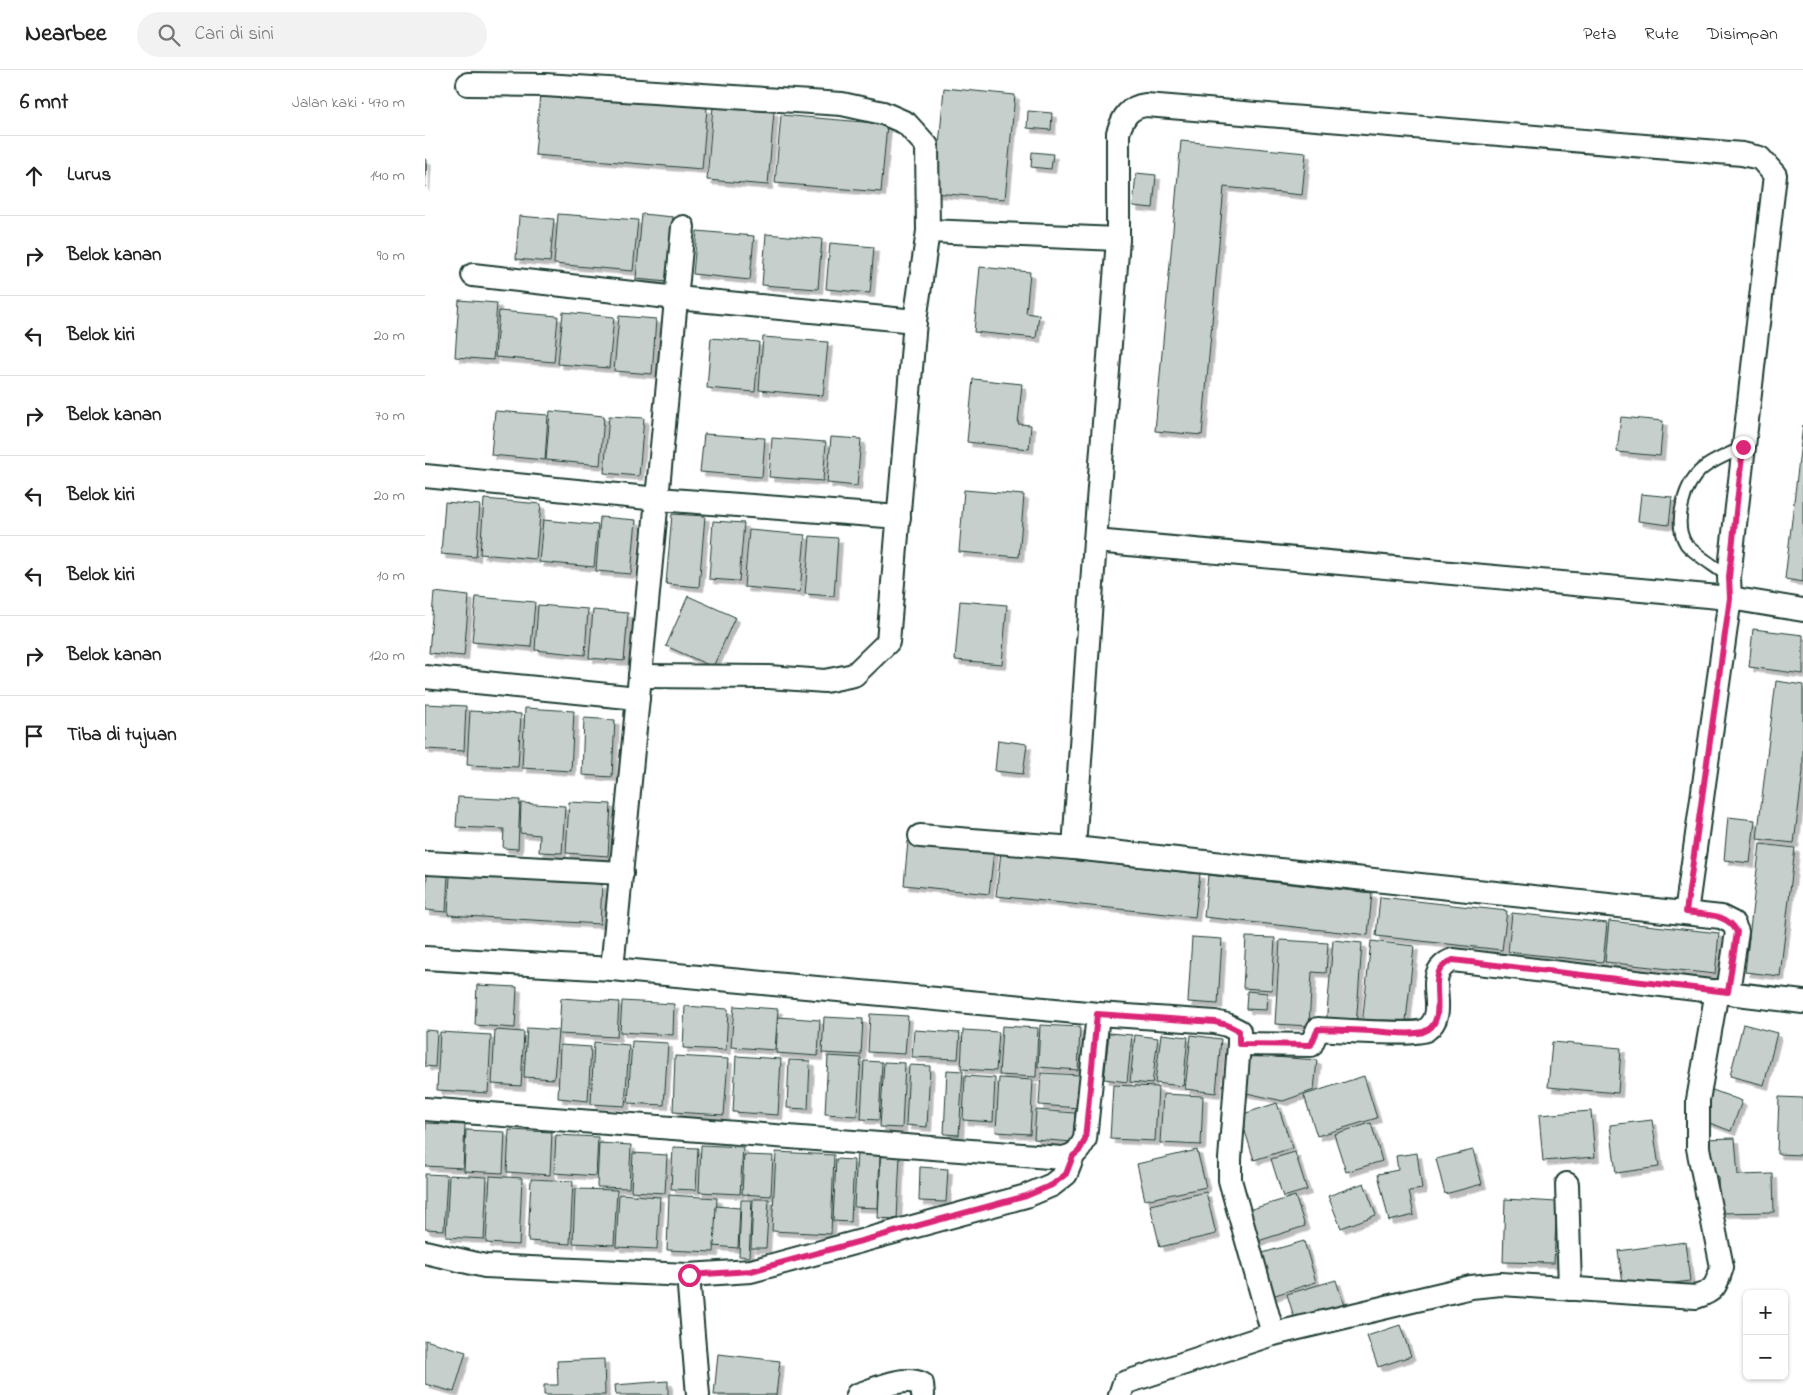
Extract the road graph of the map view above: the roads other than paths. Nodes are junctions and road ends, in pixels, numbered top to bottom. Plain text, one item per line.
1 (468, 84) dead end
2 (683, 228) dead end
3 (928, 231) junction
4 (1118, 240) junction
5 (473, 275) dead end
6 (677, 298) junction
7 (915, 321) junction
8 (1743, 447) junction
9 (425, 476) edge
10 (659, 499) junction
11 (899, 517) junction
12 (1095, 541) junction
13 (1729, 587) junction
14 (1803, 610) edge
15 (425, 677) edge
16 (639, 687) junction
17 (920, 836) dead end
18 (1074, 848) junction
19 (427, 863) dead end
20 (622, 873) junction
21 (1686, 912) junction
22 (425, 958) edge
23 (612, 969) junction
24 (1723, 992) junction
25 (1803, 1002) edge
26 (1097, 1014) junction
27 (1239, 1044) junction
28 (425, 1110) edge
29 (1073, 1156) junction
30 (1567, 1184) dead end
31 (425, 1252) edge
32 (689, 1275) junction
33 (1570, 1290) junction
34 (1273, 1334) junction
35 (697, 1395) edge
36 (857, 1395) edge
37 (923, 1395) edge
38 (1120, 1395) edge

1 - 3 street
2 - 6 street
3 - 4 street
3 - 7 street
4 - 8 street
4 - 12 street
5 - 6 street
6 - 7 street
6 - 10 street
7 - 11 street
8 - 13 street
8 - 13 lane
9 - 10 street
10 - 11 street
10 - 16 street
11 - 16 street
12 - 13 street
12 - 18 street
13 - 14 street
13 - 21 street
15 - 16 street
16 - 20 street
17 - 18 street
18 - 21 street
19 - 20 street
20 - 23 street
21 - 24 street
22 - 23 street
23 - 26 street
24 - 25 street
24 - 27 street
24 - 33 street
26 - 27 street
26 - 29 street
27 - 34 street
28 - 29 street
29 - 32 street
30 - 33 street
31 - 32 street
32 - 35 street
33 - 34 street
34 - 38 street
36 - 37 street

